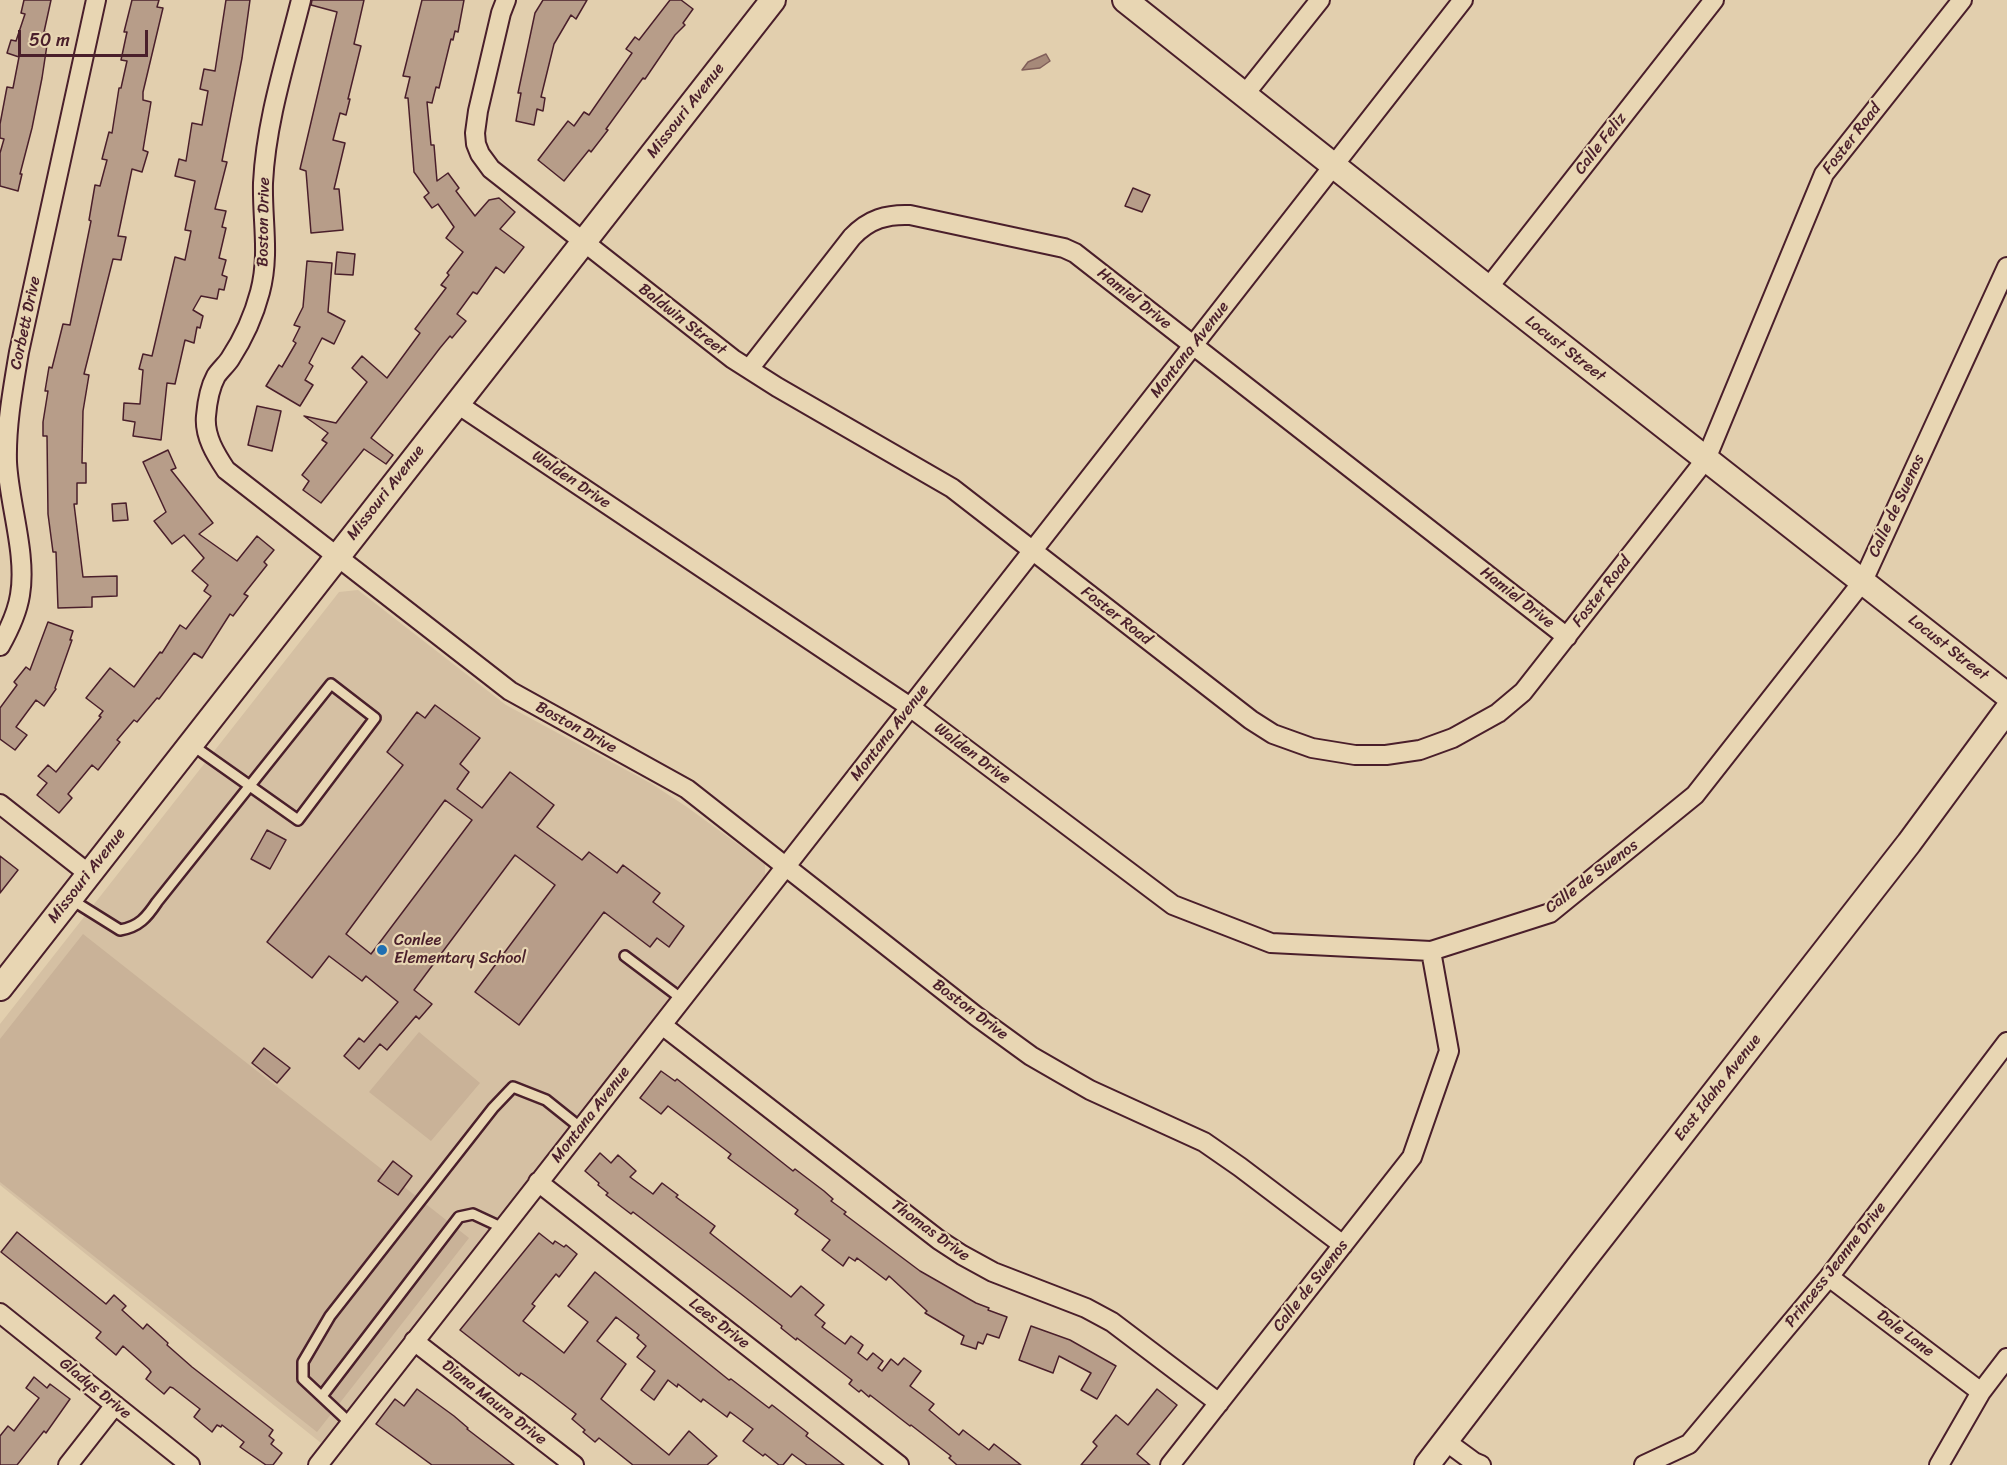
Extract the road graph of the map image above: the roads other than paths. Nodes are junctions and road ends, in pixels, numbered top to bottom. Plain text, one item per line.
1 (96, 0) edge
2 (301, 0) edge
3 (506, 0) edge
4 (773, 0) edge
5 (1125, 0) edge
6 (1320, 0) edge
7 (1463, 0) edge
8 (1714, 0) edge
9 (1962, 0) edge
10 (1245, 94) junction
11 (1334, 167) junction
12 (584, 243) junction
13 (2007, 267) edge
14 (1488, 288) junction
15 (1193, 346) junction
16 (749, 369) junction
17 (456, 403) junction
18 (1706, 459) junction
19 (1033, 551) junction
20 (337, 556) junction
21 (1863, 581) junction
22 (1567, 637) junction
23 (0, 646) edge
24 (2007, 695) edge
25 (910, 707) junction
26 (2007, 710) edge
27 (190, 744) junction
28 (249, 787) junction
29 (0, 804) edge
30 (786, 866) junction
31 (89, 874) junction
32 (70, 898) junction
33 (1431, 951) junction
34 (624, 956) dead end
35 (0, 988) edge
36 (682, 999) junction
37 (662, 1025) junction
38 (2007, 1042) edge
39 (581, 1128) junction
40 (538, 1182) junction
41 (503, 1228) junction
42 (1343, 1245) junction
43 (1829, 1276) junction
44 (0, 1313) edge
45 (414, 1341) junction
46 (2007, 1358) edge
47 (1981, 1392) junction
48 (322, 1396) junction
49 (1219, 1403) junction
50 (115, 1405) junction
51 (350, 1423) junction
52 (1444, 1440) junction
53 (68, 1465) edge
54 (190, 1465) edge
55 (318, 1465) edge
56 (574, 1465) edge
57 (899, 1465) edge
58 (1170, 1465) edge
59 (1427, 1465) edge
60 (1481, 1465) edge
61 (1644, 1465) edge
62 (1939, 1465) edge

1 - 23 street, Corbett Drive
2 - 20 street, Boston Drive
3 - 12 street, Baldwin Street
4 - 12 street, Missouri Avenue
5 - 10 street, Locust Street
6 - 10 street
7 - 11 street, Montana Avenue
8 - 14 street, Calle Feliz
9 - 18 street, Foster Road
10 - 11 street, Locust Street
11 - 14 street, Locust Street
11 - 15 street, Montana Avenue
12 - 16 street, Baldwin Street
12 - 17 street, Missouri Avenue
13 - 21 street, Calle de Suenos
14 - 18 street, Locust Street
15 - 16 street, Hamiel Drive
15 - 19 street, Montana Avenue
15 - 22 street, Hamiel Drive
16 - 19 street, Baldwin Street
17 - 20 street, Missouri Avenue
17 - 25 street, Walden Drive
18 - 21 street, Locust Street
18 - 22 street, Foster Road
19 - 22 street, Foster Road
19 - 25 street, Montana Avenue
20 - 27 street, Missouri Avenue
20 - 30 street, Boston Drive
21 - 24 street, Locust Street
21 - 33 street, Calle de Suenos
25 - 30 street, Montana Avenue
25 - 33 street, Walden Drive
26 - 52 street, East Idaho Avenue
27 - 28 lane
27 - 31 street, Missouri Avenue
28 - 28 lane
28 - 32 lane
29 - 31 street
30 - 36 street, Montana Avenue
30 - 42 street, Boston Drive
31 - 32 street, Missouri Avenue
32 - 35 street, Missouri Avenue
33 - 42 street, Calle de Suenos
34 - 36 lane
36 - 37 street, Montana Avenue
37 - 39 street, Montana Avenue
37 - 49 street, Thomas Drive
38 - 43 street, Princess Jeanne Drive
39 - 40 street, Montana Avenue
39 - 48 lane
40 - 41 street, Montana Avenue
40 - 57 street, Lees Drive
41 - 45 street, Montana Avenue
41 - 48 lane
42 - 49 street, Calle de Suenos
43 - 47 street, Dale Lane
43 - 61 street, Princess Jeanne Drive
44 - 50 street, Gladys Drive
45 - 51 street, Montana Avenue
45 - 56 street, Diana Maura Drive
46 - 47 street
47 - 62 street
48 - 51 lane
49 - 58 street, Calle de Suenos
50 - 53 street
50 - 54 street, Gladys Drive
51 - 55 street, Montana Avenue
52 - 59 street, East Idaho Avenue
52 - 60 street

